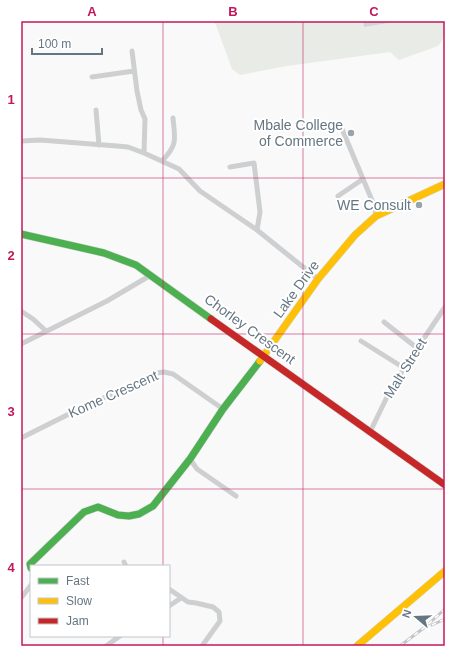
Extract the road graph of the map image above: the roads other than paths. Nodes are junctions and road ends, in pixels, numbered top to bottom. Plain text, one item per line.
1 (132, 51) dead end
2 (134, 71) junction
3 (92, 77) dead end
4 (96, 110) dead end
5 (173, 118) dead end
6 (342, 129) dead end
7 (21, 141) edge
8 (99, 145) junction
9 (144, 153) junction
10 (162, 161) junction
11 (230, 167) dead end
12 (363, 179) junction
13 (445, 184) edge
14 (338, 196) dead end
15 (376, 216) junction
16 (257, 230) junction
17 (21, 234) edge
18 (151, 275) junction
19 (318, 279) junction
20 (445, 308) edge
21 (21, 311) edge
22 (384, 322) dead end
23 (46, 331) junction
24 (361, 340) dead end
25 (21, 344) edge
26 (417, 348) junction
27 (264, 356) junction
28 (404, 368) junction
29 (223, 409) junction
30 (370, 432) junction
31 (21, 438) edge
32 (190, 459) junction
33 (445, 485) edge
34 (236, 496) dead end
35 (32, 565) edge
36 (445, 571) edge
37 (30, 586) edge
38 (170, 590) edge
39 (21, 598) edge
40 (181, 598) junction
41 (170, 605) edge
42 (117, 637) edge
43 (106, 646) edge
44 (202, 646) edge
45 (357, 646) edge

1 - 2 street
2 - 3 street
2 - 9 street
4 - 8 street
5 - 10 street
6 - 12 street
7 - 8 street
8 - 9 street
9 - 10 street
10 - 16 street
11 - 16 street
12 - 14 street
12 - 15 street
13 - 15 main road, Lake Drive
15 - 19 main road, Lake Drive
16 - 19 street
17 - 18 main road, Chorley Crescent
18 - 23 street
18 - 27 main road, Chorley Crescent
19 - 27 main road, Lake Drive
20 - 26 street, Malt Street
21 - 23 street
22 - 26 street
23 - 25 street
24 - 28 street
26 - 28 street, Malt Street
27 - 29 main road, Lake Drive
27 - 30 main road, Chorley Crescent
28 - 30 street, Malt Street
29 - 31 street, Kome Crescent
29 - 32 main road, Lake Drive
30 - 33 main road, Chorley Crescent
32 - 34 street
32 - 35 main road, Lake Drive
36 - 45 main road
37 - 39 street
38 - 40 street
40 - 41 street
40 - 44 street
42 - 43 street

